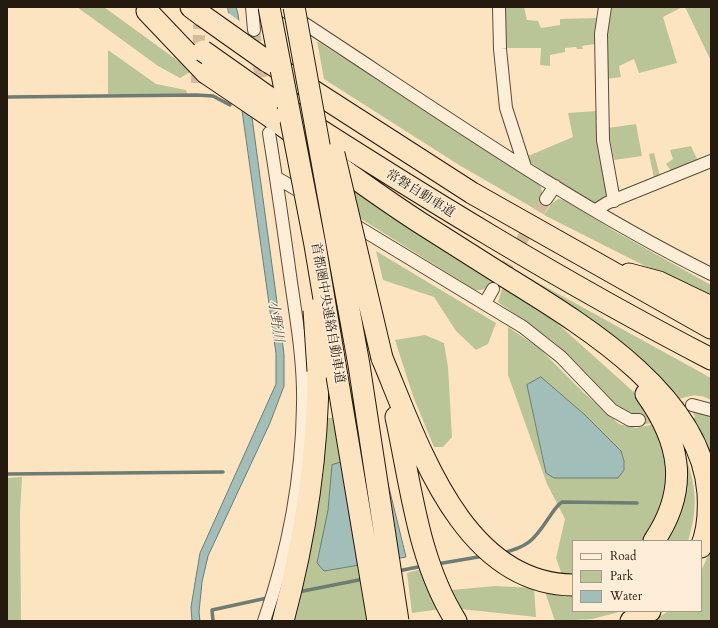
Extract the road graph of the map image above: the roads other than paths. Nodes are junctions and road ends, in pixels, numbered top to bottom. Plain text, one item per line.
1 (252, 7) edge
2 (269, 7) edge
3 (279, 7) edge
4 (294, 7) edge
5 (499, 7) edge
6 (605, 7) edge
7 (145, 9) edge
8 (197, 12) edge
9 (254, 30) tunnel mouth
10 (270, 116) junction
11 (315, 118) junction
12 (292, 123) junction
13 (711, 161) edge
14 (526, 166) junction
15 (277, 178) junction
16 (555, 186) junction
17 (546, 199) tunnel mouth
18 (614, 201) junction
19 (596, 210) junction
20 (599, 266) junction
21 (711, 274) edge
22 (493, 290) tunnel mouth
23 (485, 303) junction
24 (552, 306) junction
25 (711, 307) edge
26 (711, 328) edge
27 (382, 358) junction
28 (711, 359) edge
29 (692, 405) tunnel mouth
30 (711, 410) edge
31 (639, 420) tunnel mouth
32 (655, 540) edge
33 (702, 542) edge
34 (566, 584) edge
35 (648, 612) edge
36 (264, 621) edge
37 (283, 621) edge
38 (378, 621) edge
39 (398, 621) edge
40 (456, 621) edge
41 (632, 621) edge

1 - 9 street
2 - 12 highway, 首都圏中央連絡自動車道, bridge
3 - 14 street
4 - 11 highway, 首都圏中央連絡自動車道, bridge
5 - 14 street
6 - 18 street
7 - 10 highway, 常磐自動車道, bridge
7 - 10 highway, bridge
8 - 20 highway, bridge
10 - 15 street
10 - 24 highway
10 - 28 highway, 常磐自動車道
11 - 27 highway, bridge
11 - 39 highway, 首都圏中央連絡自動車道, bridge
12 - 37 highway, bridge
12 - 38 highway, 首都圏中央連絡自動車道, bridge
13 - 18 street
14 - 16 street
15 - 23 street
15 - 36 street
16 - 17 street
16 - 19 street
18 - 19 street
19 - 21 street
20 - 25 highway
20 - 26 highway
22 - 23 street
23 - 31 street
24 - 32 highway
24 - 33 highway
27 - 34 highway
27 - 40 highway
29 - 30 street
35 - 41 highway

